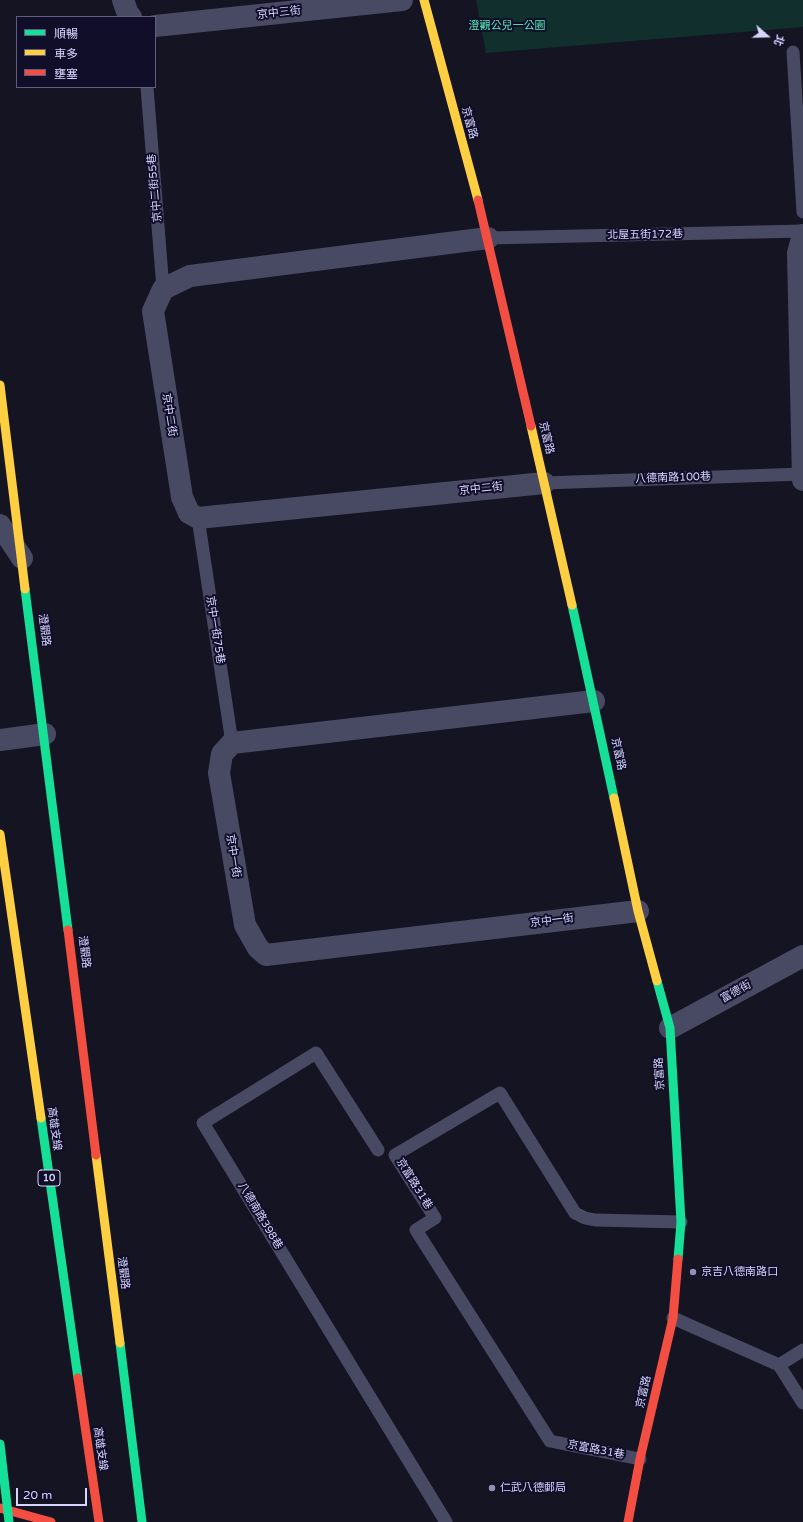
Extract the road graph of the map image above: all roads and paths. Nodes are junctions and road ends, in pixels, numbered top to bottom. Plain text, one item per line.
1 (123, 0) edge
2 (402, 0) edge
3 (424, 0) edge
4 (130, 16) edge
5 (156, 26) edge
6 (793, 52) dead end
7 (147, 88) edge
8 (803, 212) edge
9 (803, 231) edge
10 (803, 235) edge
11 (488, 238) junction
12 (163, 289) junction
13 (0, 385) edge
14 (803, 474) edge
15 (803, 480) edge
16 (544, 483) junction
17 (198, 518) junction
18 (0, 525) edge
19 (22, 558) junction
20 (594, 701) junction
21 (45, 734) junction
22 (0, 740) edge
23 (232, 743) junction
24 (0, 834) edge
25 (638, 911) junction
26 (803, 956) edge
27 (670, 1028) junction
28 (378, 1150) dead end
29 (681, 1222) junction
30 (673, 1318) junction
31 (803, 1350) edge
32 (779, 1365) junction
33 (803, 1403) edge
34 (0, 1444) edge
35 (640, 1459) junction
36 (0, 1508) edge
37 (9, 1522) edge
38 (51, 1522) edge
39 (99, 1522) edge
40 (142, 1522) edge
41 (446, 1522) edge
42 (628, 1522) edge

1 - 4 street
2 - 5 street, 京中三街
3 - 11 main road, 京富路
6 - 8 lane
7 - 12 lane, 京中二街55巷
9 - 11 lane, 北屋五街172巷
10 - 14 street
11 - 12 street
11 - 16 main road, 京富路
12 - 17 street, 京中二街
13 - 19 main road, 澄觀路
14 - 15 street
14 - 16 lane, 八德南路100巷
16 - 17 street, 京中二街
16 - 20 main road, 京富路
17 - 23 lane, 京中一街75巷
18 - 19 street
19 - 21 main road, 澄觀路
20 - 23 street
20 - 25 main road, 京富路
21 - 22 street
21 - 40 main road, 澄觀路
23 - 25 street, 京中一街
24 - 39 main road, 高雄支線 / 10
25 - 27 main road, 京富路
26 - 27 street, 富德街
27 - 29 main road, 京富路
28 - 41 lane, 八德南路398巷
29 - 30 main road, 京富路
29 - 35 lane, 京富路31巷
30 - 32 lane
30 - 35 main road, 京富路
31 - 32 lane
32 - 33 lane
34 - 37 main road, bridge
35 - 42 main road, 京富路
36 - 38 main road

